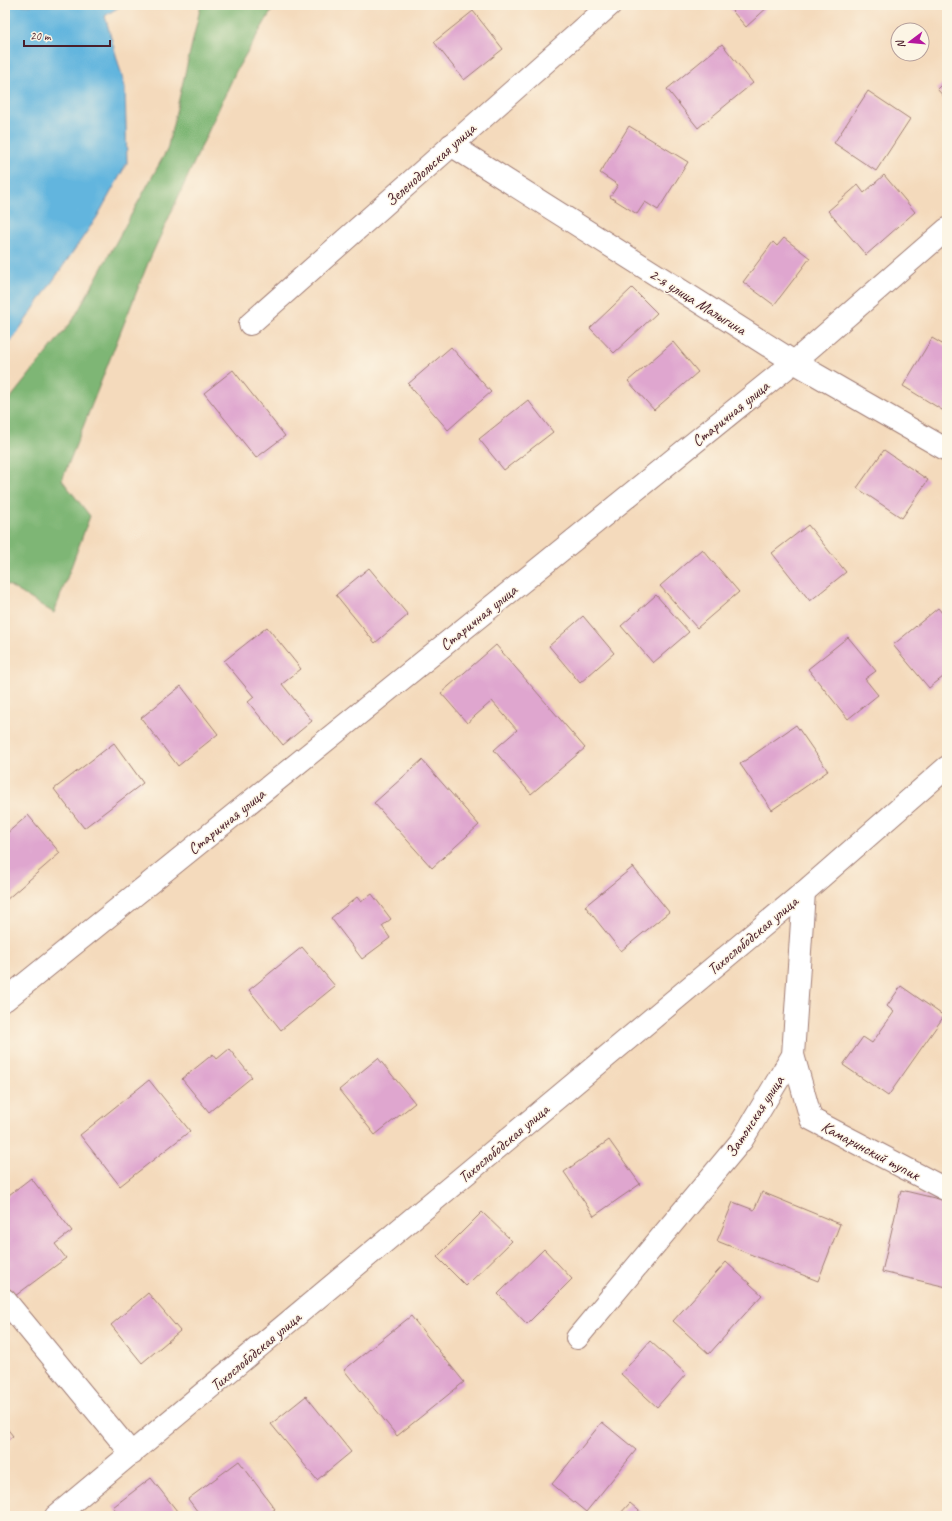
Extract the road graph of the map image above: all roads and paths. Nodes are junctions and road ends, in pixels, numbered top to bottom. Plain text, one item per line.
1 (610, 5) edge
2 (452, 145) junction
3 (947, 229) edge
4 (250, 324) dead end
5 (794, 362) junction
6 (947, 450) edge
7 (947, 767) edge
8 (804, 892) junction
9 (5, 1000) edge
10 (793, 1055) junction
11 (947, 1190) edge
12 (5, 1300) edge
13 (577, 1338) dead end
14 (132, 1454) junction
15 (56, 1516) edge

1 - 2 street, Зеленодольская улица
2 - 4 street, Зеленодольская улица
2 - 5 street, 2-я улица Малыгина
3 - 5 street, Старичная улица
5 - 6 street, 2-я улица Малыгина
5 - 9 street, Старичная улица
7 - 8 street, Тихослободская улица
8 - 10 street, Затонская улица
8 - 14 street, Тихослободская улица
10 - 11 street, Камаринский тупик
10 - 13 street, Затонская улица
12 - 14 street
14 - 15 street, Тихослободская улица

